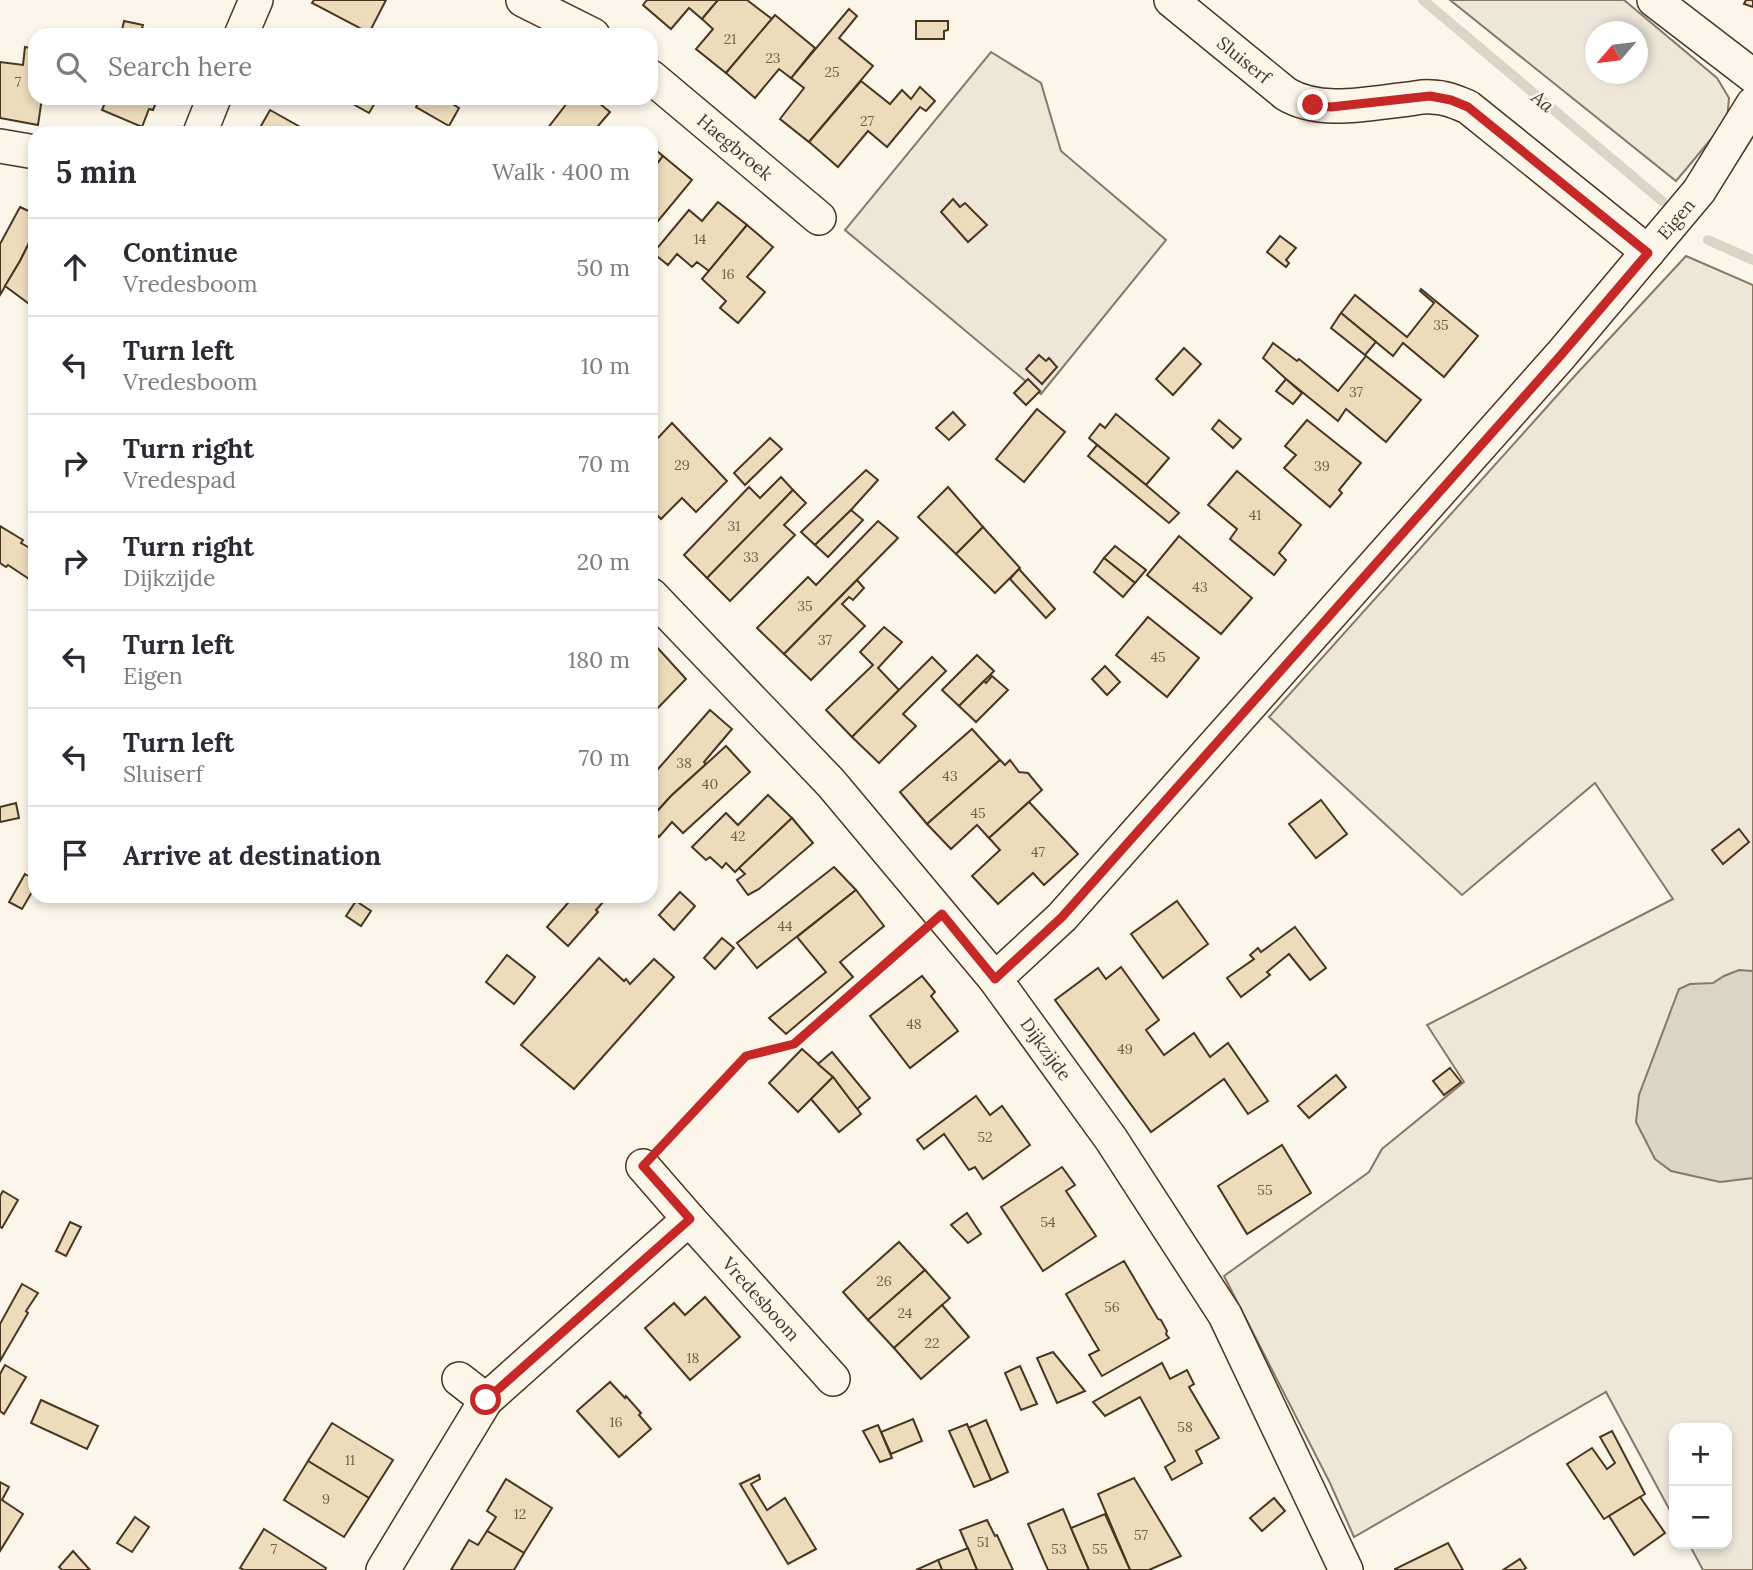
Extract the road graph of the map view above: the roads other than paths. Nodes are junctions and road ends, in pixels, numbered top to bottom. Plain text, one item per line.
1 (256, 0) edge
2 (523, 0) edge
3 (1171, 0) edge
4 (1654, 0) edge
5 (244, 28) edge
6 (579, 28) edge
7 (1753, 76) edge
8 (658, 83) edge
9 (1753, 104) edge
10 (211, 105) edge
11 (203, 126) edge
12 (0, 146) edge
13 (28, 151) edge
14 (818, 218) dead end
15 (1655, 244) junction
16 (658, 602) edge
17 (995, 979) junction
18 (643, 1166) road end
19 (690, 1219) junction
20 (459, 1379) dead end
21 (833, 1379) dead end
22 (486, 1400) junction
23 (1335, 1566) edge
24 (383, 1570) edge

1 - 5 street
2 - 6 street
3 - 15 street, Sluiserf
4 - 7 street
8 - 14 street, Haegbroek
9 - 15 street, Eigen
10 - 11 street
12 - 13 street
15 - 17 street, Eigen
16 - 17 street, Dijkzijde
17 - 23 street, Dijkzijde
18 - 19 street, Vredesboom
19 - 21 street, Vredesboom
19 - 22 street
20 - 22 street
22 - 24 street

